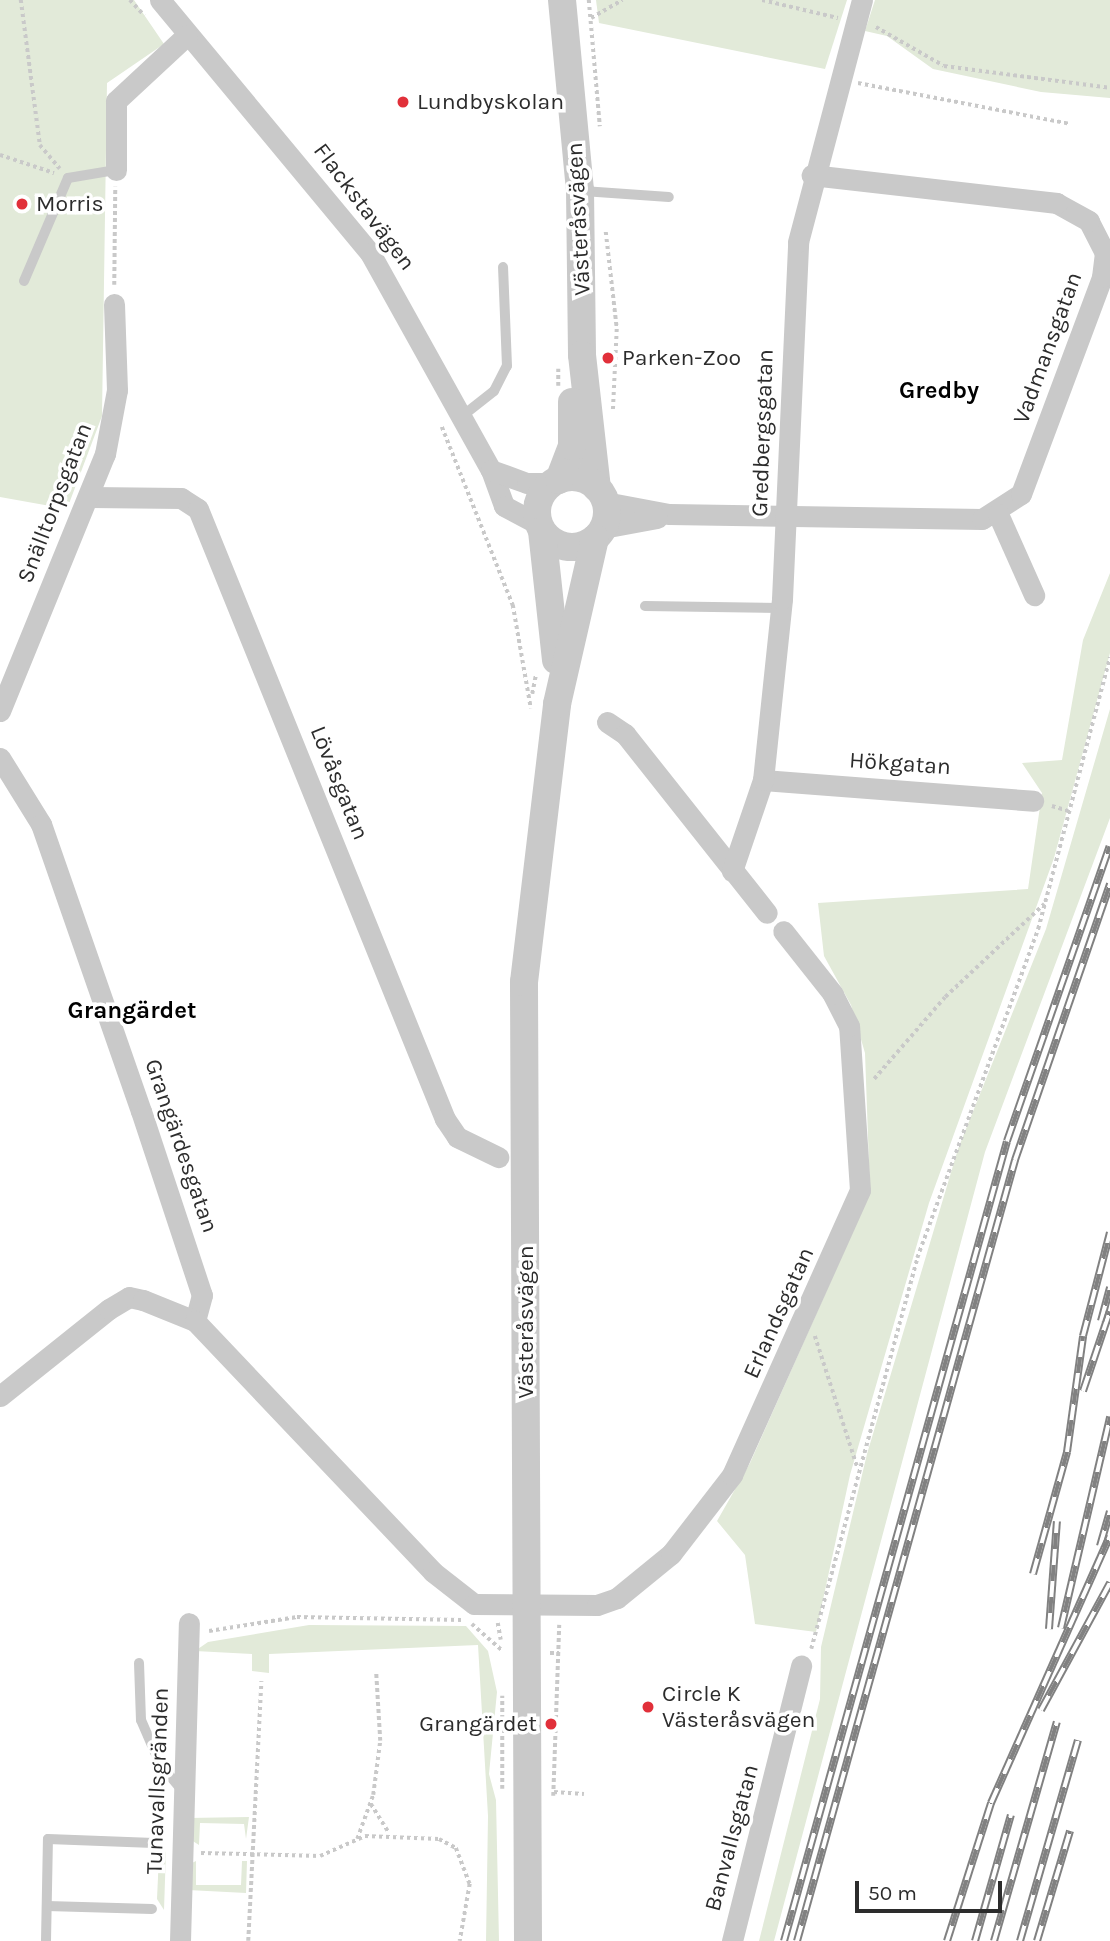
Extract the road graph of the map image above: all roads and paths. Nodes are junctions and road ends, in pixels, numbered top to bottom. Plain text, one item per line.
1 (21, 0) edge
2 (130, 0) edge
3 (160, 0) edge
4 (562, 0) edge
5 (589, 0) edge
6 (622, 0) edge
7 (762, 0) edge
8 (862, 0) edge
9 (591, 18) junction
10 (856, 22) junction
11 (179, 42) junction
12 (839, 79) junction
13 (1110, 88) edge
14 (1070, 124) dead end
15 (601, 141) dead end
16 (0, 155) edge
17 (116, 170) junction
18 (812, 175) junction
19 (68, 178) junction
20 (592, 191) junction
21 (669, 198) dead end
22 (503, 267) dead end
23 (24, 281) dead end
24 (114, 304) joint
25 (570, 358) junction
26 (558, 389) dead end
27 (437, 418) dead end
28 (459, 419) junction
29 (611, 423) dead end
30 (491, 470) junction
31 (556, 481) junction
32 (90, 497) junction
33 (504, 506) junction
34 (785, 512) junction
35 (600, 514) junction
36 (998, 514) junction
37 (540, 528) junction
38 (486, 529) junction
39 (1034, 595) dead end
40 (645, 606) dead end
41 (781, 608) junction
42 (1110, 657) edge
43 (545, 710) junction
44 (0, 711) edge
45 (607, 722) dead end
46 (0, 758) edge
47 (763, 780) junction
48 (1033, 801) dead end
49 (732, 871) junction
50 (1046, 903) junction
51 (767, 913) dead end
52 (783, 931) dead end
53 (856, 1098) junction
54 (498, 1157) dead end
55 (195, 1321) junction
56 (802, 1326) junction
57 (0, 1396) edge
58 (857, 1466) junction
59 (559, 1607) junction
60 (498, 1608) junction
61 (527, 1608) junction
62 (189, 1626) joint
63 (559, 1653) junction
64 (512, 1655) junction
65 (139, 1663) dead end
66 (801, 1666) joint
67 (376, 1674) dead end
68 (261, 1681) dead end
69 (505, 1682) dead end
70 (183, 1792) junction
71 (553, 1792) junction
72 (583, 1794) dead end
73 (503, 1797) dead end
74 (370, 1802) junction
75 (552, 1803) dead end
76 (390, 1834) junction
77 (356, 1841) junction
78 (154, 1843) dead end
79 (182, 1853) junction
80 (252, 1855) junction
81 (47, 1906) junction
82 (152, 1909) dead end
83 (46, 1941) edge
84 (180, 1941) edge
85 (248, 1941) edge
86 (460, 1941) edge
87 (528, 1941) edge
88 (732, 1941) edge

1 - 19 path
2 - 11 path
3 - 11 street, Flackstavägen
4 - 20 street, Västeråsvägen
5 - 9 path
6 - 9 path
7 - 10 path
8 - 10 street, Gredbergsgatan
9 - 15 path
10 - 12 street, Gredbergsgatan
10 - 13 path
11 - 17 street
11 - 28 street, Flackstavägen
12 - 14 path
12 - 18 street, Gredbergsgatan
16 - 19 path
17 - 19 lane
17 - 24 path
18 - 34 street, Gredbergsgatan
18 - 36 street, Vadmansgatan
19 - 23 lane
20 - 21 lane
20 - 25 street, Västeråsvägen
20 - 29 path
22 - 28 lane
24 - 32 street, Snälltorpsgatan
25 - 26 path
25 - 31 street, Västeråsvägen
25 - 35 street, Västeråsvägen
27 - 38 path
28 - 30 street, Flackstavägen
30 - 31 street
30 - 33 street, Flackstavägen
31 - 35 street
31 - 37 street
32 - 44 street, Snälltorpsgatan
32 - 54 street, Lövåsgatan
33 - 37 street
33 - 38 path
34 - 35 street
34 - 36 street
34 - 41 street, Gredbergsgatan
35 - 37 street
35 - 43 street, Västeråsvägen
36 - 39 street
37 - 43 street, Västeråsvägen
38 - 43 path
40 - 41 lane
41 - 47 street, Gredbergsgatan
42 - 50 path
43 - 61 street, Västeråsvägen
45 - 49 street
46 - 55 street, Grangärdesgatan
47 - 48 street, Hökgatan
47 - 49 street, Gredbergsgatan
49 - 51 street
50 - 53 path
50 - 58 path
52 - 53 street, Erlandsgatan
53 - 56 street, Erlandsgatan
55 - 57 street
55 - 60 street
56 - 58 path
56 - 59 street, Erlandsgatan
58 - 66 path
59 - 61 street, Erlandsgatan
59 - 63 path
60 - 61 street
60 - 64 path
61 - 64 street, Västeråsvägen
62 - 64 path
62 - 70 street, Tunavallsgränden
63 - 64 path
63 - 71 path
64 - 87 street, Västeråsvägen
65 - 70 lane
66 - 88 street, Banvallsgatan
67 - 74 path
68 - 80 path
69 - 73 path
70 - 79 street, Tunavallsgränden
71 - 72 path
71 - 75 path
74 - 76 path
74 - 77 path
76 - 77 path
76 - 86 path
77 - 80 path
78 - 81 lane
79 - 80 path
79 - 84 street, Tunavallsgränden
80 - 85 path
81 - 82 lane
81 - 83 lane

